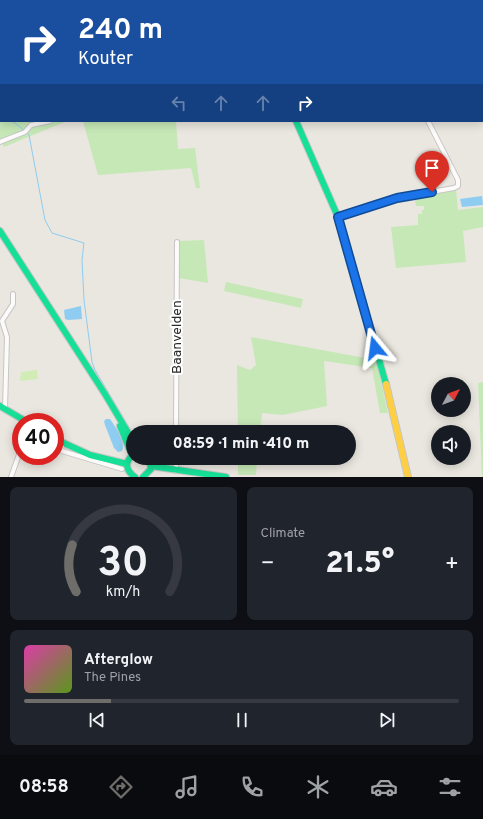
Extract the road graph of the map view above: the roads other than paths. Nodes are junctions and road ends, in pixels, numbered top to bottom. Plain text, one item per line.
1 (45, 122) edge
2 (296, 122) edge
3 (429, 122) edge
4 (0, 142) edge
5 (338, 217) junction
6 (0, 231) edge
7 (177, 242) dead end
8 (13, 294) dead end
9 (96, 380) junction
10 (3, 407) edge
11 (13, 413) edge
12 (176, 425) edge
13 (126, 429) edge
14 (126, 441) edge
15 (64, 445) edge
16 (64, 452) edge
17 (126, 464) edge
18 (15, 465) edge
19 (127, 465) edge
20 (176, 465) edge
21 (151, 466) joint
22 (122, 469) dead end
23 (176, 471) junction
24 (11, 477) edge
25 (135, 477) edge
26 (144, 477) edge
27 (226, 477) edge
28 (408, 477) edge

1 - 4 street
2 - 5 street
3 - 5 street
5 - 28 street
6 - 9 street
7 - 12 street, Baanvelden
8 - 10 street
9 - 13 street
9 - 14 street
10 - 11 street
15 - 17 street
16 - 22 street
18 - 24 street
19 - 25 street
20 - 23 street
21 - 23 street
21 - 26 street
23 - 27 street

